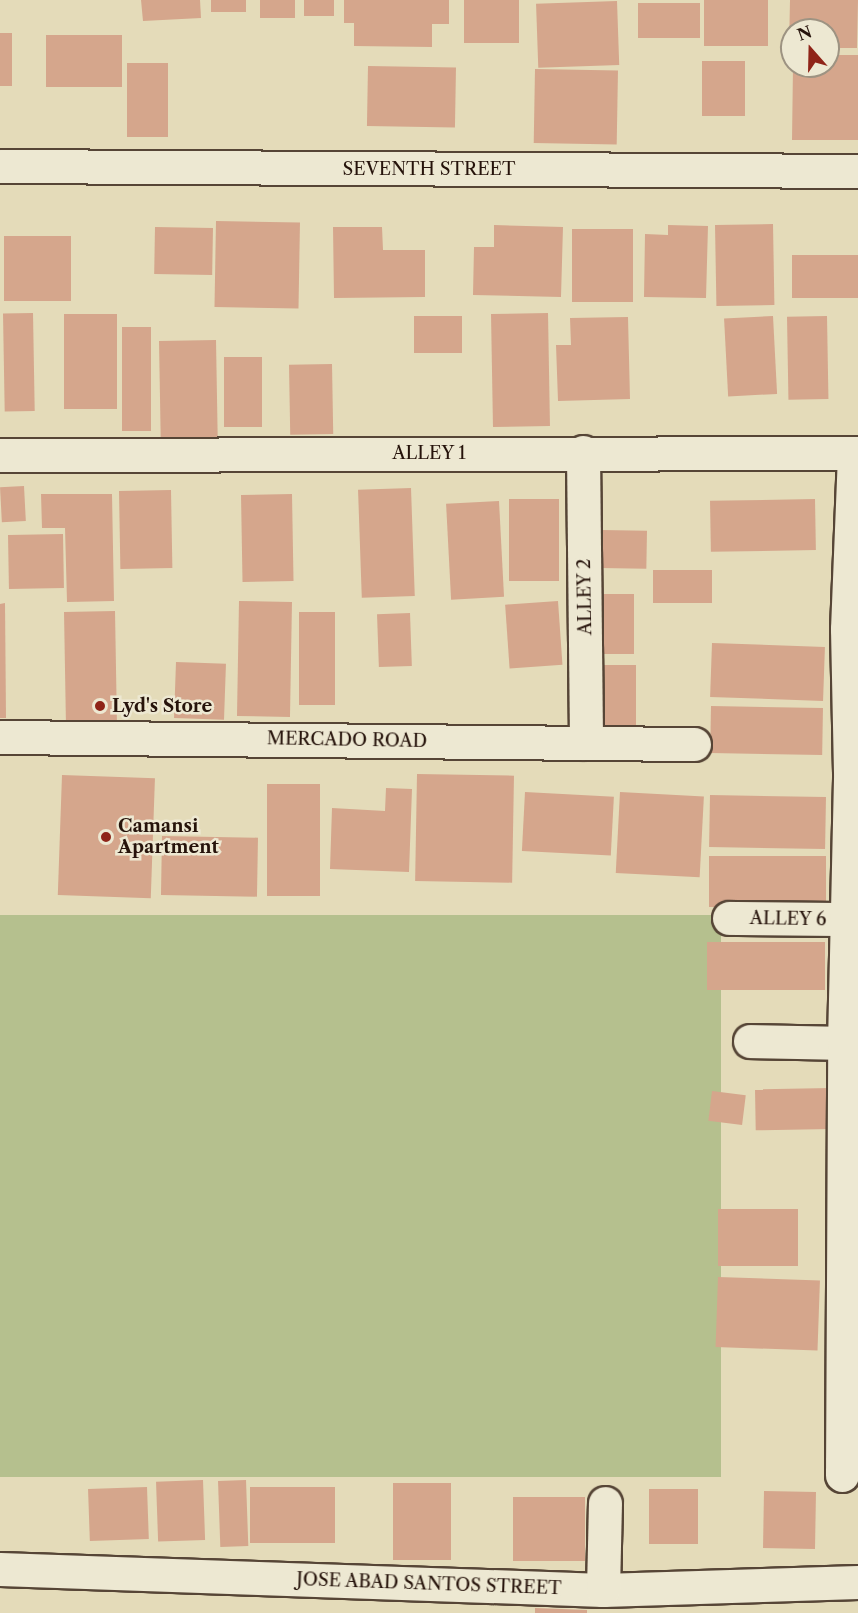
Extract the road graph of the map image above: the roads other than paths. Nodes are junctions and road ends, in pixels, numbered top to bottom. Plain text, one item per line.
1 (0, 166) edge
2 (858, 171) edge
3 (583, 452) junction
4 (856, 453) edge
5 (0, 455) edge
6 (852, 629) edge
7 (0, 737) edge
8 (586, 743) junction
9 (693, 744) dead end
10 (854, 772) edge
11 (729, 918) dead end
12 (846, 919) junction
13 (750, 1041) dead end
14 (844, 1043) junction
15 (850, 1358) edge
16 (849, 1416) edge
17 (842, 1475) dead end
18 (605, 1503) dead end
19 (0, 1569) edge
20 (858, 1582) edge
21 (603, 1590) junction

1 - 2 street, SEVENTH STREET
3 - 4 street, ALLEY 1
3 - 5 street, ALLEY 1
3 - 8 street, ALLEY 2
4 - 6 street
6 - 10 street
7 - 8 street, MERCADO ROAD
8 - 9 street, MERCADO ROAD
10 - 12 street
11 - 12 street, ALLEY 6
12 - 14 street
13 - 14 street
14 - 15 street
15 - 16 street
16 - 17 street
18 - 21 street
19 - 21 street, JOSE ABAD SANTOS STREET
20 - 21 street, JOSE ABAD SANTOS STREET

